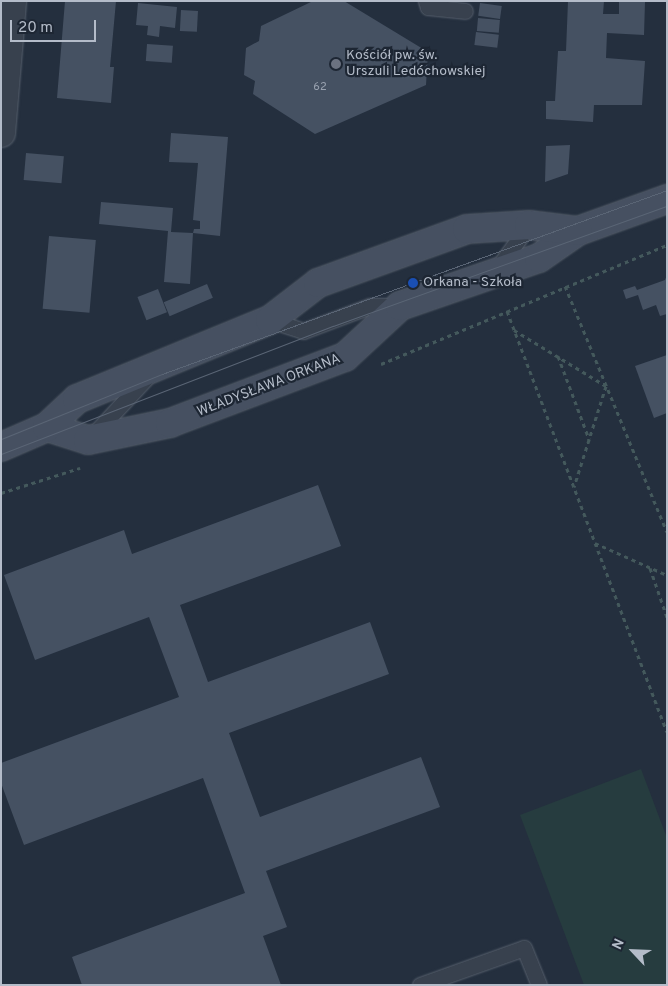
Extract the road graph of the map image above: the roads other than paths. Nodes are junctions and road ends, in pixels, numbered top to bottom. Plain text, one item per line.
1 (12, 1) edge
2 (426, 1) edge
3 (465, 11) dead end
4 (4, 79) edge
5 (1, 134) edge
6 (667, 199) edge
7 (529, 225) junction
8 (578, 231) junction
9 (494, 273) junction
10 (400, 306) junction
11 (270, 320) junction
12 (157, 367) junction
13 (47, 427) junction
14 (88, 440) junction
15 (1, 447) edge
16 (420, 985) edge
17 (539, 985) edge

1 - 4 street
2 - 3 lane
4 - 5 street
6 - 8 street, WŁADYSŁAWA ORKANA
7 - 8 street, WŁADYSŁAWA ORKANA
7 - 9 lane
7 - 11 street, WŁADYSŁAWA ORKANA
8 - 9 street, WŁADYSŁAWA ORKANA
9 - 10 street, WŁADYSŁAWA ORKANA
10 - 11 lane
10 - 14 street, WŁADYSŁAWA ORKANA
11 - 12 street, WŁADYSŁAWA ORKANA
12 - 13 street, WŁADYSŁAWA ORKANA
12 - 14 lane
13 - 14 street, WŁADYSŁAWA ORKANA
13 - 15 street, WŁADYSŁAWA ORKANA
16 - 17 lane

